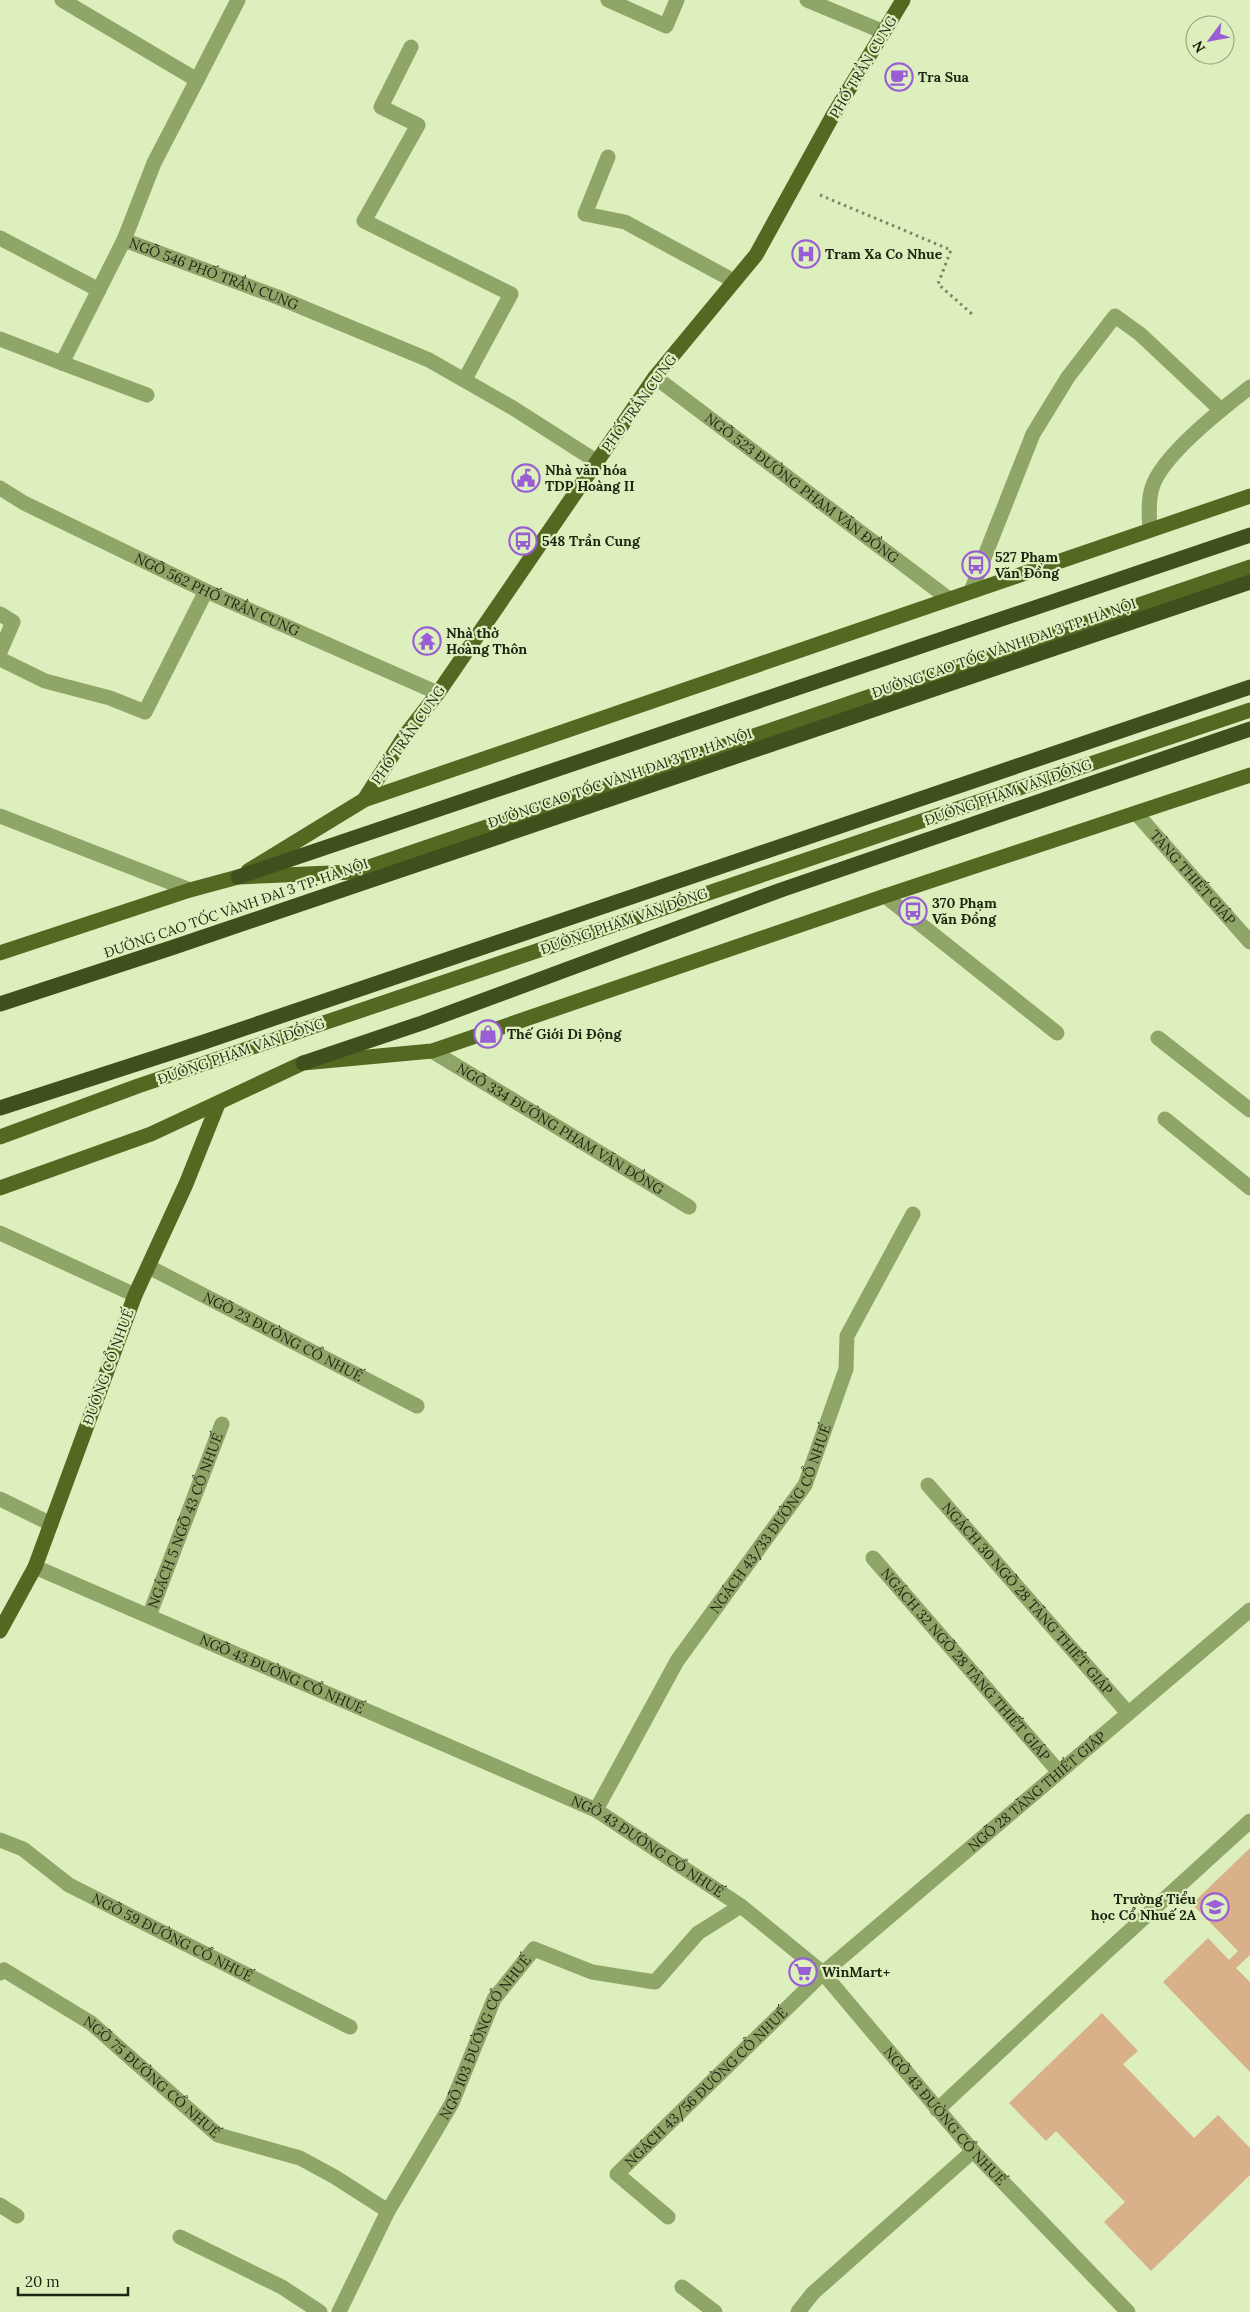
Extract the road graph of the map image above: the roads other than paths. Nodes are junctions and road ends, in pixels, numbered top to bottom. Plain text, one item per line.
1 (62, 0) edge
2 (238, 0) edge
3 (608, 0) edge
4 (677, 0) edge
5 (807, 0) edge
6 (903, 0) edge
7 (884, 32) junction
8 (411, 47) dead end
9 (196, 80) junction
10 (608, 157) dead end
11 (0, 238) edge
12 (124, 240) junction
13 (734, 281) junction
14 (99, 290) junction
15 (0, 339) edge
16 (62, 363) junction
17 (655, 377) junction
18 (465, 379) junction
19 (1250, 388) edge
20 (147, 395) dead end
21 (1221, 410) junction
22 (596, 461) junction
23 (0, 488) edge
24 (1250, 496) edge
25 (1150, 530) junction
26 (1250, 535) edge
27 (1250, 566) edge
28 (1250, 582) edge
29 (206, 591) junction
30 (971, 591) junction
31 (950, 598) junction
32 (0, 614) edge
33 (0, 652) edge
34 (0, 659) edge
35 (1250, 687) edge
36 (438, 693) junction
37 (1250, 710) edge
38 (1250, 728) edge
39 (1250, 776) edge
40 (364, 800) junction
41 (1136, 813) junction
42 (0, 816) edge
43 (238, 876) junction
44 (190, 890) junction
45 (885, 896) junction
46 (1250, 942) edge
47 (0, 953) edge
48 (0, 1004) edge
49 (1057, 1033) dead end
50 (1158, 1038) dead end
51 (432, 1051) junction
52 (303, 1063) junction
53 (218, 1104) junction
54 (0, 1108) edge
55 (1250, 1110) edge
56 (1165, 1120) dead end
57 (0, 1137) edge
58 (0, 1188) edge
59 (1250, 1188) edge
60 (689, 1207) dead end
61 (913, 1214) dead end
62 (0, 1233) edge
63 (149, 1268) junction
64 (135, 1295) junction
65 (417, 1406) dead end
66 (222, 1424) dead end
67 (928, 1485) dead end
68 (0, 1499) edge
69 (51, 1524) junction
70 (873, 1558) dead end
71 (35, 1567) junction
72 (1250, 1610) edge
73 (149, 1616) junction
74 (0, 1631) edge
75 (1128, 1713) junction
76 (1060, 1772) junction
77 (596, 1810) junction
78 (1250, 1821) edge
79 (0, 1840) edge
80 (741, 1906) junction
81 (0, 1973) edge
82 (823, 1974) junction
83 (350, 2027) dead end
84 (937, 2110) junction
85 (973, 2151) junction
86 (0, 2205) edge
87 (388, 2211) junction
88 (16, 2216) dead end
89 (668, 2217) dead end
90 (180, 2237) dead end
91 (682, 2287) dead end
92 (801, 2311) edge
93 (320, 2312) edge
94 (339, 2312) edge
95 (716, 2312) edge
96 (1128, 2312) edge

1 - 9 street
2 - 9 street, NGÕ 546 PHỐ TRẦN CUNG
3 - 4 street
5 - 7 street
6 - 7 main road, PHỐ TRẦN CUNG
7 - 13 main road, PHỐ TRẦN CUNG
8 - 18 street
9 - 12 street, NGÕ 546 PHỐ TRẦN CUNG
10 - 13 street
11 - 14 street
12 - 14 street
12 - 18 street, NGÕ 546 PHỐ TRẦN CUNG
13 - 17 main road, PHỐ TRẦN CUNG
14 - 16 street
15 - 16 street
16 - 20 street
17 - 22 main road, PHỐ TRẦN CUNG
17 - 31 street, NGÕ 523 ĐƯỜNG PHẠM VĂN ĐỒNG
18 - 22 street, NGÕ 546 PHỐ TRẦN CUNG
19 - 21 street
21 - 25 street
21 - 30 street
22 - 36 main road, PHỐ TRẦN CUNG
23 - 29 street, NGÕ 562 PHỐ TRẦN CUNG
24 - 25 main road
25 - 30 main road
26 - 43 highway
27 - 43 main road
28 - 48 highway, ĐƯỜNG CAO TỐC VÀNH ĐAI 3 TP. HÀ NỘI
29 - 34 street
29 - 36 street, NGÕ 562 PHỐ TRẦN CUNG
30 - 31 main road
31 - 40 main road
32 - 33 street
35 - 54 highway
36 - 40 main road, PHỐ TRẦN CUNG
37 - 57 main road, ĐƯỜNG PHẠM VĂN ĐỒNG
38 - 52 highway
39 - 41 main road
40 - 43 main road
41 - 45 main road
41 - 46 street, TĂNG THIẾT GIÁP
42 - 44 street
43 - 44 main road
44 - 47 main road
45 - 49 street
45 - 51 main road
50 - 55 street
51 - 52 main road
51 - 60 street, NGÕ 334 ĐƯỜNG PHẠM VĂN ĐỒNG
52 - 53 main road
53 - 58 main road
53 - 63 main road, ĐƯỜNG CỔ NHUẾ
56 - 59 street
61 - 77 street, NGÁCH 43/33 ĐƯỜNG CỔ NHUẾ
62 - 64 street
63 - 64 main road, ĐƯỜNG CỔ NHUẾ
63 - 65 street, NGÕ 23 ĐƯỜNG CỔ NHUẾ
64 - 69 main road, ĐƯỜNG CỔ NHUẾ
66 - 73 street, NGÁCH 5 NGÕ 43 CỔ NHUẾ
67 - 75 street, NGÁCH 30 NGÕ 28 TĂNG THIẾT GIÁP
68 - 69 street
69 - 71 main road, ĐƯỜNG CỔ NHUẾ
70 - 76 street, NGÁCH 32 NGÕ 28 TĂNG THIẾT GIÁP
71 - 73 street, NGÕ 43 ĐƯỜNG CỔ NHUẾ
71 - 74 main road, ĐƯỜNG CỔ NHUẾ
72 - 75 street, NGÕ 28 TĂNG THIẾT GIÁP
73 - 77 street, NGÕ 43 ĐƯỜNG CỔ NHUẾ
75 - 76 street, NGÕ 28 TĂNG THIẾT GIÁP
76 - 82 street, NGÕ 28 TĂNG THIẾT GIÁP
77 - 80 street, NGÕ 43 ĐƯỜNG CỔ NHUẾ
78 - 84 street
79 - 83 street, NGÕ 59 ĐƯỜNG CỔ NHUẾ
80 - 82 street, NGÕ 43 ĐƯỜNG CỔ NHUẾ
80 - 87 street, NGÕ 103 ĐƯỜNG CỔ NHUẾ
81 - 87 street, NGÕ 75 ĐƯỜNG CỔ NHUẾ
82 - 84 street, NGÕ 43 ĐƯỜNG CỔ NHUẾ
82 - 89 street, NGÁCH 43/56 ĐƯỜNG CỔ NHUẾ
84 - 85 street, NGÕ 43 ĐƯỜNG CỔ NHUẾ
85 - 92 street
85 - 96 street, NGÕ 43 ĐƯỜNG CỔ NHUẾ
86 - 88 street
87 - 94 street, NGÕ 103 ĐƯỜNG CỔ NHUẾ
90 - 93 street
91 - 95 street

